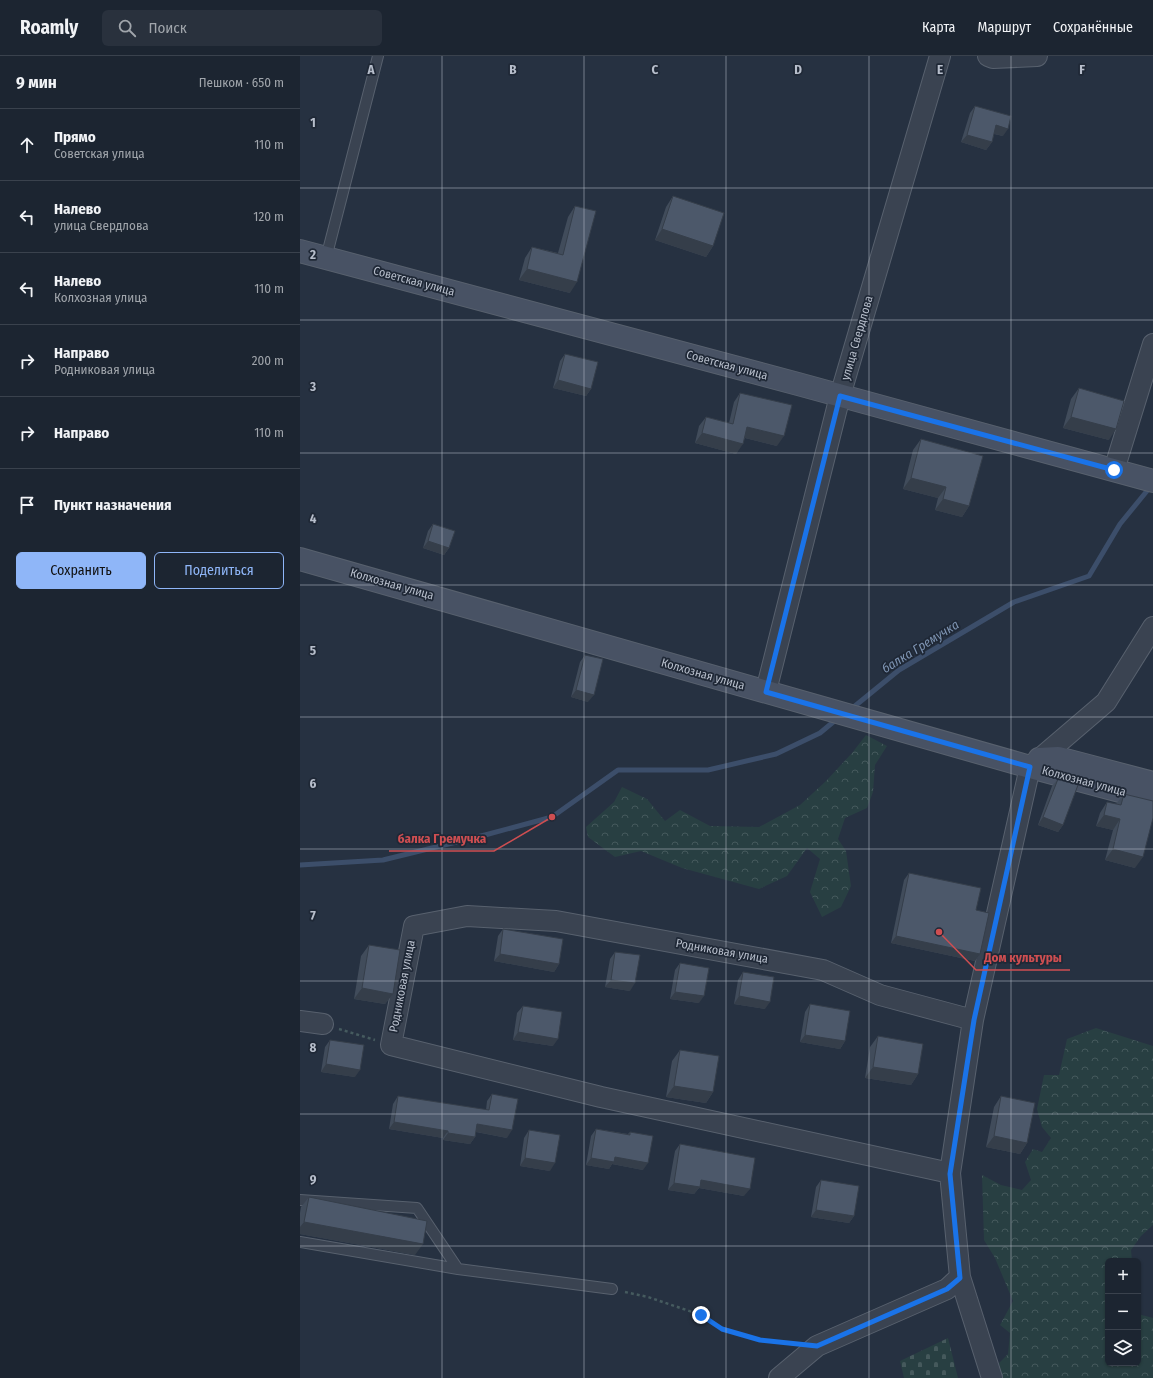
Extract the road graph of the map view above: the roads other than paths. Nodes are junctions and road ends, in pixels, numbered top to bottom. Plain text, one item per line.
1 (378, 56) edge
2 (940, 56) edge
3 (988, 56) edge
4 (1037, 56) edge
5 (300, 251) edge
6 (326, 258) junction
7 (1153, 344) edge
8 (840, 396) junction
9 (1114, 470) junction
10 (1146, 479) edge
11 (300, 559) edge
12 (1153, 627) edge
13 (766, 692) junction
14 (1035, 763) junction
15 (1153, 783) edge
16 (1153, 800) edge
17 (974, 1020) junction
18 (300, 1021) edge
19 (323, 1024) road end
20 (950, 1174) junction
21 (300, 1200) edge
22 (300, 1242) edge
23 (458, 1269) junction
24 (960, 1278) junction
25 (612, 1289) road end
26 (779, 1378) edge
27 (992, 1378) edge

1 - 6 lane
2 - 8 street, улица Свердлова
3 - 4 street
5 - 6 street, Советская улица
6 - 8 street, Советская улица
7 - 9 street
8 - 9 street, Советская улица
8 - 13 street, улица Свердлова
9 - 10 street, Советская улица
11 - 13 street, Колхозная улица
12 - 14 street
13 - 14 street, Колхозная улица
14 - 15 street, Колхозная улица
14 - 16 street, Колхозная улица
14 - 17 street
17 - 20 street
17 - 20 street, Родниковая улица
18 - 19 street
20 - 24 street
21 - 23 lane
22 - 23 lane
23 - 25 lane
24 - 26 street
24 - 27 street

